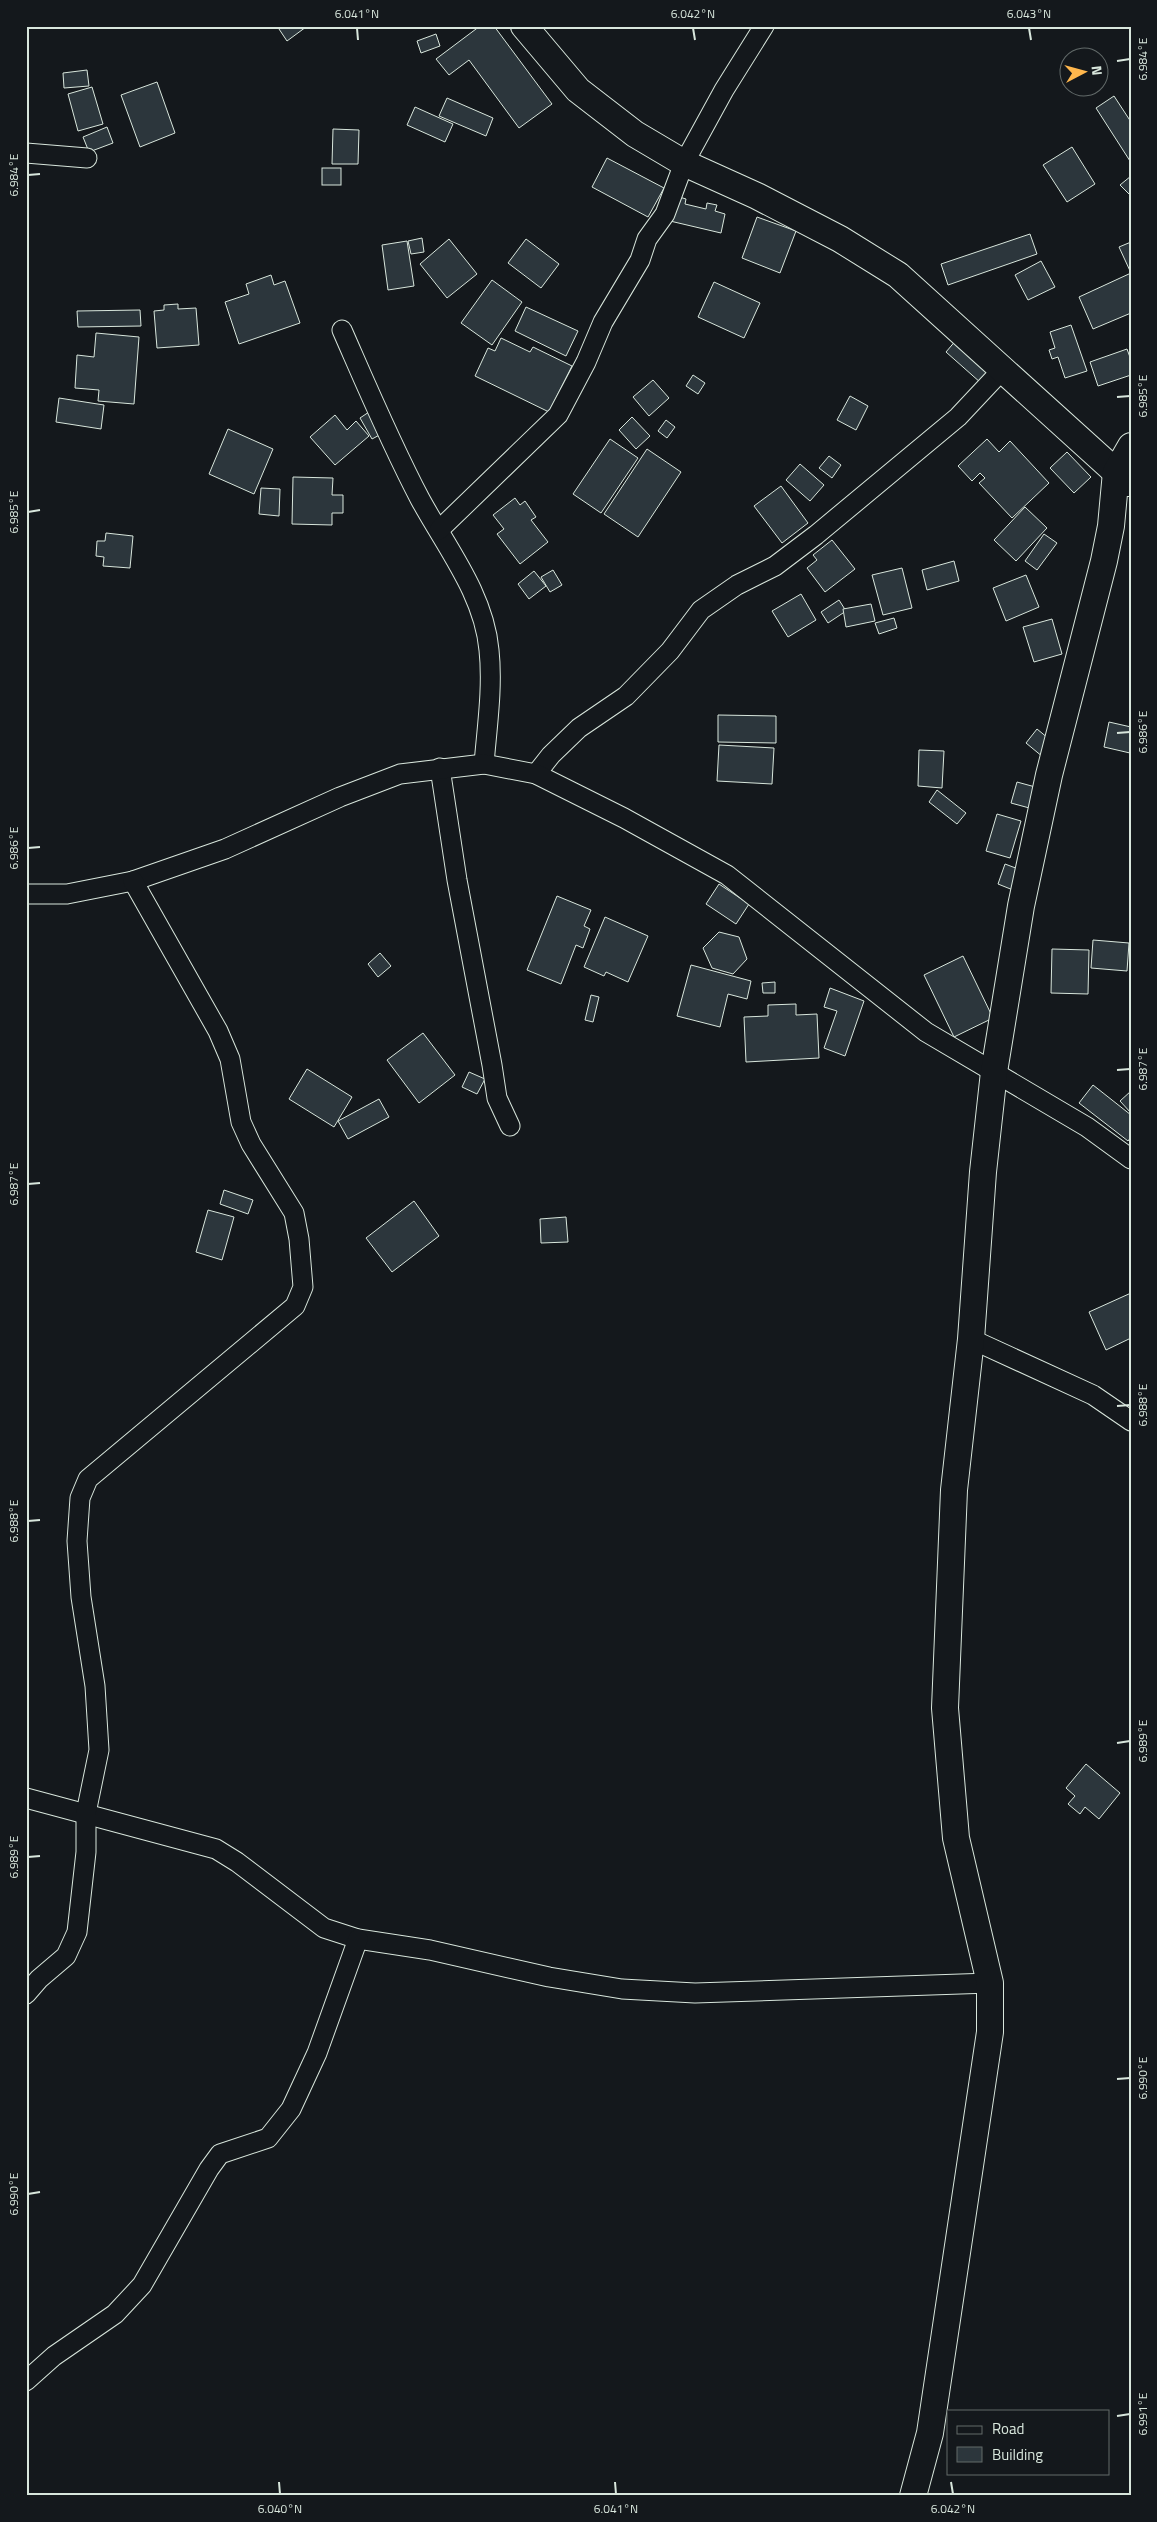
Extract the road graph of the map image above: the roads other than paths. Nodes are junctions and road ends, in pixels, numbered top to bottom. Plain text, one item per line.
1 (524, 26) edge
2 (764, 26) edge
3 (26, 153) edge
4 (87, 158) dead end
5 (684, 163) junction
6 (342, 330) dead end
7 (1004, 368) junction
8 (1131, 446) edge
9 (1123, 478) edge
10 (439, 530) junction
11 (484, 764) junction
12 (440, 768) junction
13 (536, 774) junction
14 (133, 881) junction
15 (26, 894) edge
16 (994, 1072) junction
17 (510, 1126) dead end
18 (1131, 1159) edge
19 (970, 1339) junction
20 (1131, 1422) edge
21 (26, 1798) edge
22 (86, 1813) junction
23 (358, 1939) junction
24 (990, 1982) junction
25 (26, 1994) edge
26 (26, 2381) edge
27 (913, 2496) edge

1 - 5 street
2 - 5 street
3 - 4 street
5 - 7 street
5 - 10 street
6 - 10 street
7 - 9 street
7 - 13 street
8 - 9 street
9 - 16 street
10 - 11 street
11 - 12 street
11 - 13 street
12 - 14 street
12 - 17 street
13 - 16 street
14 - 15 street
14 - 22 street
16 - 18 street
16 - 19 street
19 - 20 street
19 - 24 street
21 - 22 street
22 - 23 street
22 - 25 street
23 - 24 street
23 - 26 street
24 - 27 street

